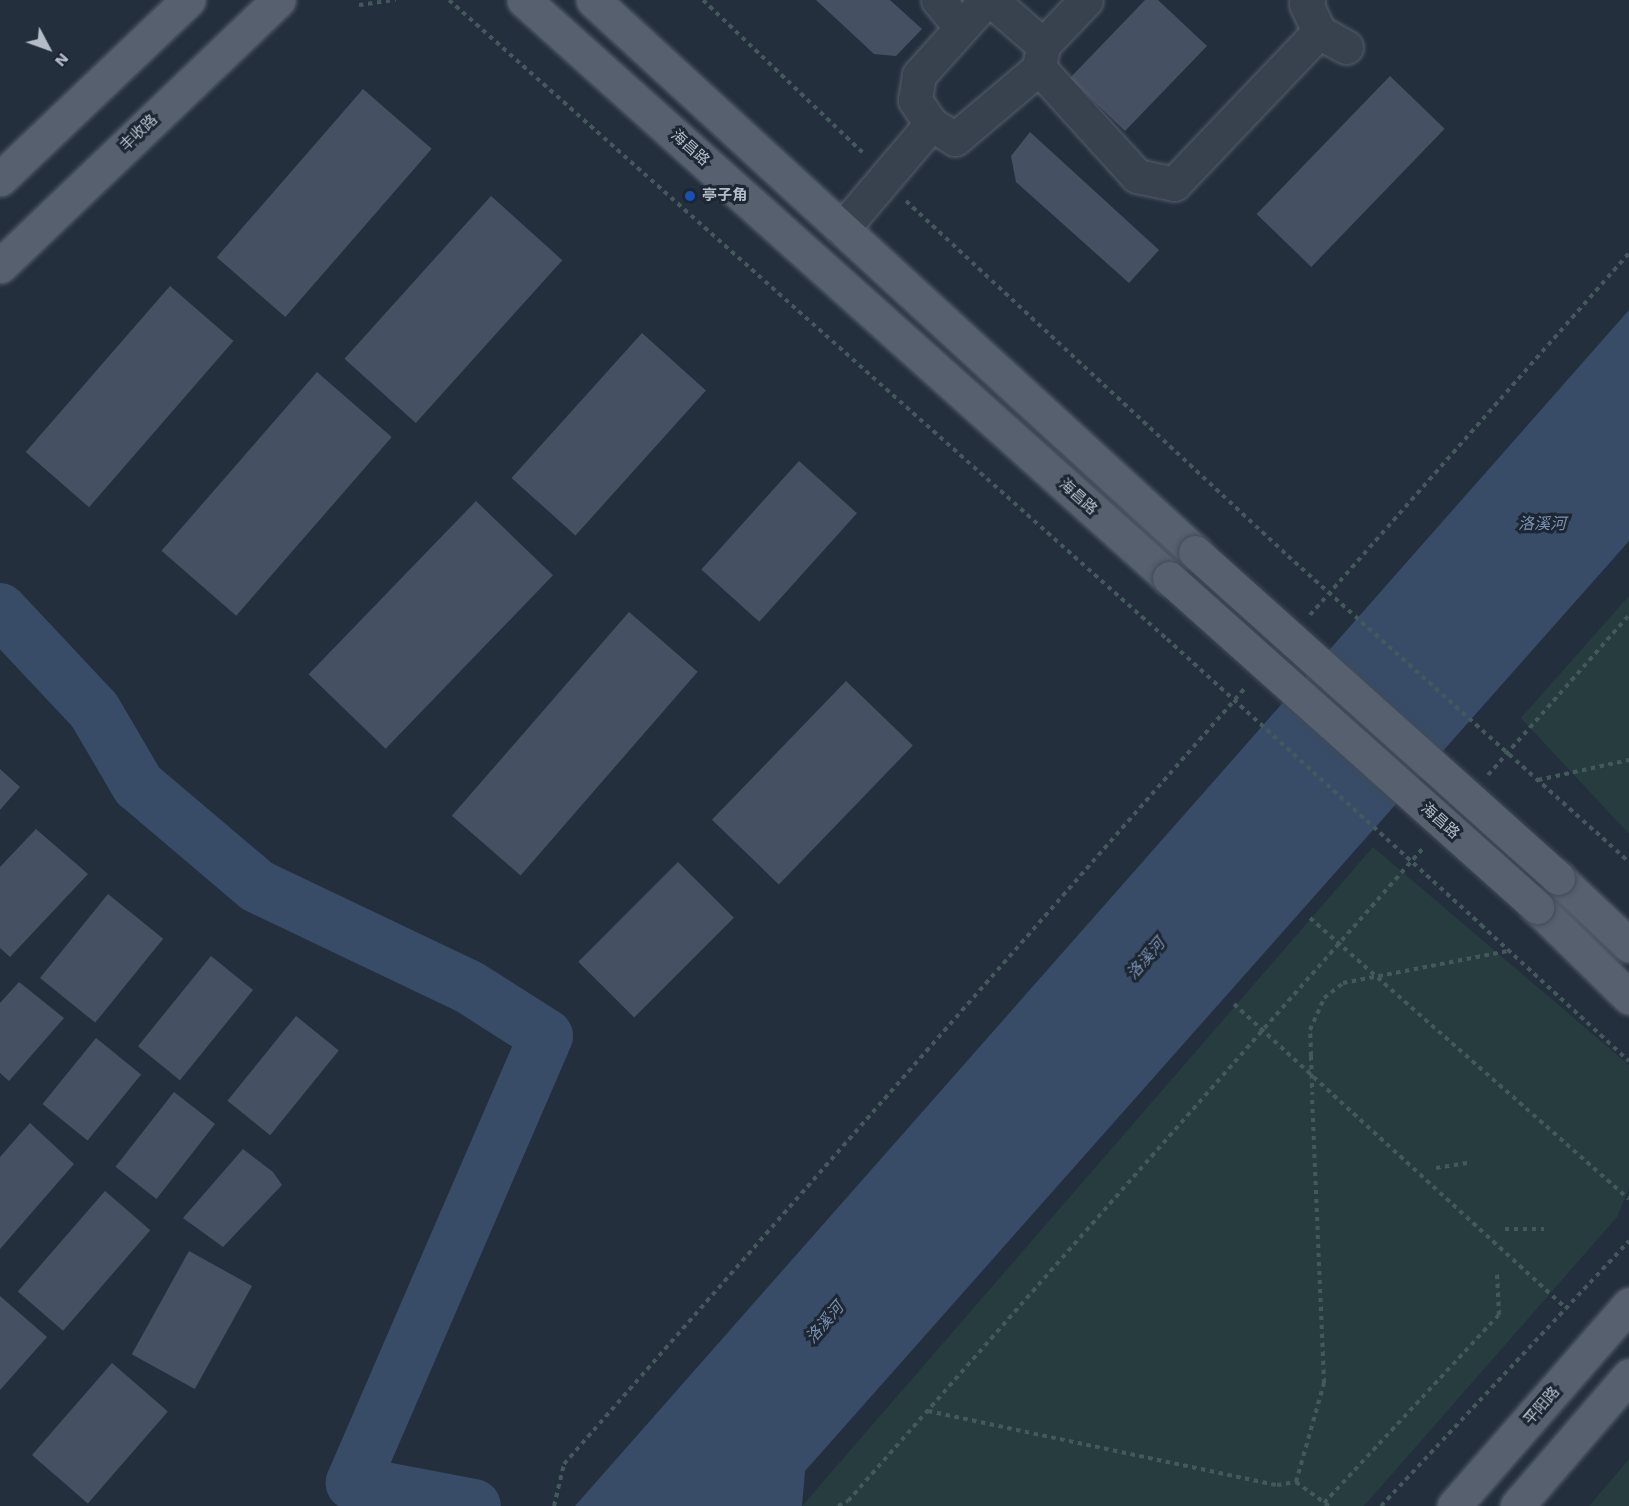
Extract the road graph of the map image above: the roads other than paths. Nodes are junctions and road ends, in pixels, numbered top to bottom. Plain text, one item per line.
1 (188, 0) edge
2 (278, 0) edge
3 (524, 0) edge
4 (593, 0) edge
5 (938, 0) edge
6 (986, 0) edge
7 (991, 0) edge
8 (1086, 0) edge
9 (1308, 0) edge
10 (961, 27) junction
11 (1041, 57) junction
12 (931, 124) junction
13 (0, 179) edge
14 (842, 229) junction
15 (0, 266) edge
16 (1629, 945) edge
17 (1629, 997) edge
18 (1629, 1305) edge
19 (1629, 1376) edge
20 (1454, 1506) edge
21 (1516, 1506) edge

1 - 13 main road
2 - 15 main road, 丰收路
3 - 17 main road, 海昌路, bridge
4 - 14 main road
5 - 10 lane
6 - 10 lane
7 - 11 lane
8 - 11 lane
9 - 11 lane
10 - 12 lane
11 - 12 lane
12 - 14 lane
14 - 16 main road, bridge
18 - 20 main road, 平阳路
19 - 21 main road

